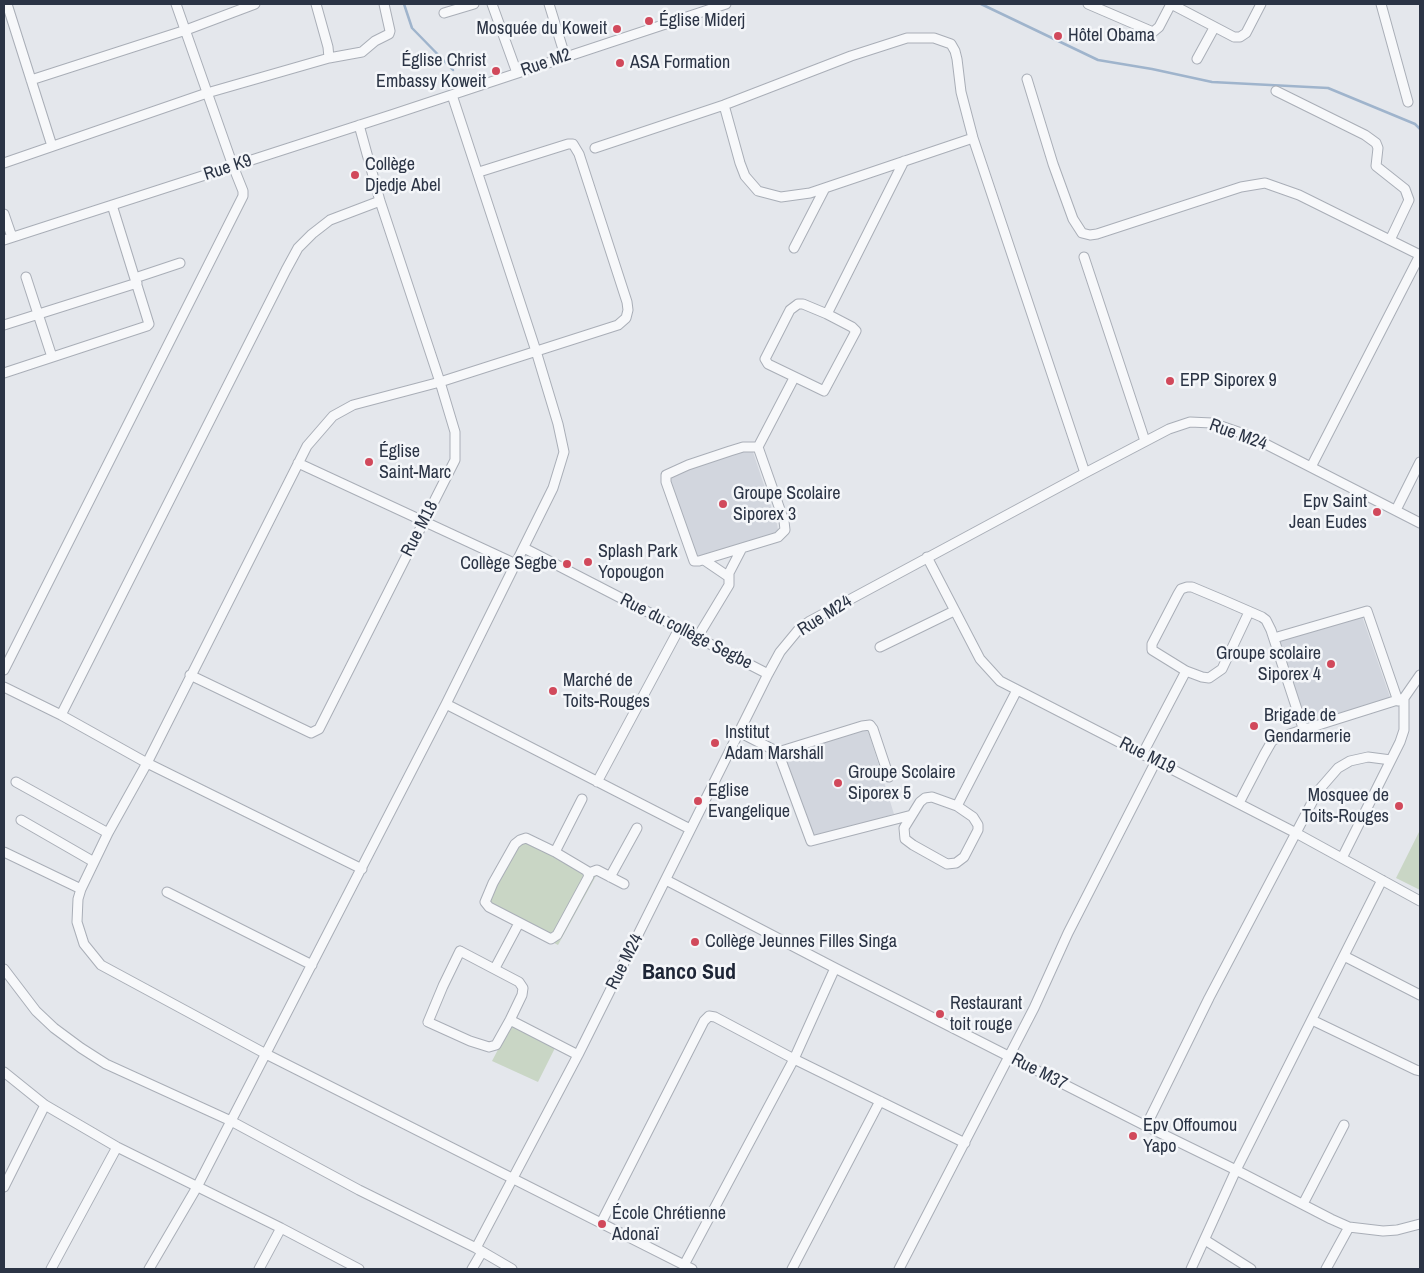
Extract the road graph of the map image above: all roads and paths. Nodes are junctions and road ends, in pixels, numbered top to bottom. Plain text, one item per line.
1 (7, 4) edge
2 (176, 4) edge
3 (255, 4) edge
4 (316, 4) edge
5 (384, 4) edge
6 (474, 4) edge
7 (492, 4) edge
8 (549, 4) edge
9 (726, 4) edge
10 (1088, 4) edge
11 (1171, 4) edge
12 (1261, 4) edge
13 (1381, 4) edge
14 (444, 13) dead end
15 (1214, 28) junction
16 (186, 30) junction
17 (565, 56) junction
18 (329, 58) junction
19 (1197, 59) dead end
20 (517, 73) junction
21 (1027, 79) dead end
22 (31, 80) junction
23 (1276, 91) dead end
24 (207, 94) junction
25 (452, 95) junction
26 (1408, 102) dead end
27 (724, 105) junction
28 (358, 125) junction
29 (973, 138) junction
30 (52, 146) junction
31 (595, 148) dead end
32 (904, 161) junction
33 (4, 163) edge
34 (233, 166) junction
35 (478, 172) junction
36 (825, 188) junction
37 (380, 201) junction
38 (112, 204) junction
39 (4, 214) edge
40 (8, 238) edge
41 (1390, 240) junction
42 (794, 248) dead end
43 (1420, 255) edge
44 (1084, 257) dead end
45 (180, 263) dead end
46 (26, 277) dead end
47 (136, 280) junction
48 (37, 314) junction
49 (827, 314) junction
50 (4, 325) edge
51 (536, 351) junction
52 (52, 357) junction
53 (4, 373) edge
54 (794, 378) junction
55 (440, 382) junction
56 (1145, 441) junction
57 (758, 447) junction
58 (1420, 462) edge
59 (298, 463) junction
60 (1310, 467) junction
61 (1085, 472) junction
62 (1396, 510) junction
63 (423, 522) junction
64 (1420, 523) edge
65 (524, 548) junction
66 (742, 548) junction
67 (927, 558) junction
68 (704, 560) junction
69 (516, 564) junction
70 (729, 577) junction
71 (954, 611) junction
72 (1249, 612) junction
73 (679, 628) junction
74 (697, 638) junction
75 (1274, 638) junction
76 (880, 648) dead end
77 (4, 670) edge
78 (1186, 671) junction
79 (768, 674) junction
80 (190, 675) junction
81 (1420, 675) edge
82 (4, 688) edge
83 (1017, 690) junction
84 (1401, 700) junction
85 (446, 704) junction
86 (61, 715) junction
87 (1304, 731) junction
88 (739, 732) junction
89 (778, 752) junction
90 (1143, 753) junction
91 (1392, 760) junction
92 (1156, 761) junction
93 (146, 763) junction
94 (889, 777) dead end
95 (16, 782) dead end
96 (597, 782) junction
97 (582, 799) dead end
98 (1238, 803) junction
99 (957, 806) junction
100 (912, 815) junction
101 (21, 820) dead end
102 (637, 828) dead end
103 (690, 829) junction
104 (108, 833) junction
105 (1296, 833) junction
106 (4, 852) edge
107 (555, 852) junction
108 (1342, 858) junction
109 (94, 862) junction
110 (362, 869) junction
111 (589, 873) junction
112 (610, 877) junction
113 (666, 880) junction
114 (1382, 880) junction
115 (624, 884) dead end
116 (81, 888) junction
117 (167, 892) dead end
118 (1420, 900) edge
119 (519, 922) junction
120 (1344, 956) junction
121 (312, 965) junction
122 (495, 968) junction
123 (834, 968) junction
124 (4, 970) edge
125 (1420, 995) edge
126 (510, 1020) junction
127 (1312, 1020) junction
128 (266, 1054) junction
129 (578, 1055) junction
130 (1009, 1056) junction
131 (794, 1059) junction
132 (1420, 1071) edge
133 (4, 1072) edge
134 (880, 1101) junction
135 (45, 1105) junction
136 (231, 1121) junction
137 (1344, 1125) dead end
138 (1146, 1126) junction
139 (965, 1143) junction
140 (116, 1147) junction
141 (1236, 1170) junction
142 (513, 1178) junction
143 (4, 1187) edge
144 (198, 1187) junction
145 (1303, 1204) junction
146 (601, 1223) junction
147 (1420, 1224) edge
148 (1349, 1227) junction
149 (281, 1228) junction
150 (1205, 1240) junction
151 (479, 1250) junction
152 (688, 1267) edge
153 (51, 1269) edge
154 (149, 1269) edge
155 (259, 1269) edge
156 (358, 1269) edge
157 (472, 1269) edge
158 (512, 1269) edge
159 (792, 1269) edge
160 (899, 1269) edge
161 (1191, 1269) edge
162 (1251, 1269) edge
163 (1326, 1269) edge

1 - 22 street
2 - 16 street
3 - 16 street
4 - 18 street
5 - 18 street
6 - 14 street
7 - 20 street
8 - 17 street
9 - 17 street, Rue M2
10 - 11 street
11 - 15 street
12 - 15 street
13 - 26 street
15 - 19 street
16 - 22 street
16 - 24 street
17 - 20 street, Rue M2
18 - 24 street
20 - 25 street, Rue M2
21 - 41 street
22 - 30 street
23 - 41 street
24 - 30 street
24 - 34 street
25 - 28 street, Rue K9
25 - 35 street
27 - 29 street
27 - 31 street
27 - 36 street
28 - 34 street, Rue K9
28 - 37 street, Rue M18
29 - 32 street
29 - 61 street
30 - 33 street
32 - 36 street
32 - 49 street
34 - 38 street, Rue K9
34 - 77 street
35 - 51 street
35 - 51 street
36 - 42 street
37 - 55 street, Rue M18
37 - 86 street
38 - 40 street, Rue K9
38 - 47 street
39 - 40 street
41 - 43 street
43 - 60 street
44 - 56 street
45 - 47 street
46 - 48 street
47 - 48 street
47 - 52 street
48 - 50 street
48 - 52 street
49 - 54 street
49 - 54 street
51 - 55 street
51 - 65 street
52 - 53 street
54 - 57 street
55 - 59 street
55 - 63 street, Rue M18
56 - 60 street, Rue M24
56 - 61 street, Rue M24
57 - 66 street
57 - 68 street
58 - 62 street
59 - 63 street
59 - 80 street
60 - 62 street, Rue M24
61 - 67 street, Rue M24
62 - 64 street, Rue M24
63 - 69 street
63 - 80 street, Rue M18
65 - 69 street
65 - 73 street, Rue du collège Segbe
66 - 68 street
66 - 70 street
67 - 71 street, Rue M19
67 - 79 street, Rue M24
68 - 70 street
69 - 85 street
70 - 74 street
71 - 76 street
71 - 83 street, Rue M19
72 - 75 street
72 - 78 street
72 - 78 street
73 - 74 street, Rue du collège Segbe
73 - 96 street
74 - 79 street, Rue du collège Segbe
75 - 84 street
75 - 87 street
78 - 90 street
79 - 88 street, Rue M24
80 - 93 street
81 - 84 street
82 - 86 street
83 - 90 street, Rue M19
83 - 99 street
84 - 87 street
84 - 91 street
85 - 96 street
85 - 110 street
86 - 93 street
87 - 98 street
88 - 89 street
88 - 103 street, Rue M24
89 - 94 street
89 - 100 street
90 - 92 street, Rue M19
91 - 105 street
91 - 108 street
92 - 98 street, Rue M19
92 - 130 street
93 - 104 street
93 - 110 street
95 - 104 street
96 - 103 street
97 - 107 street
98 - 105 street, Rue M19
99 - 100 street
99 - 100 street
101 - 109 street
102 - 112 street
103 - 113 street, Rue M24
104 - 109 street
105 - 108 street, Rue M19
105 - 138 street
106 - 116 street
107 - 111 street
107 - 119 street
108 - 114 street, Rue M19
109 - 116 street
110 - 121 street
111 - 112 street
111 - 119 street
112 - 115 street
113 - 123 street, Rue M37
113 - 129 street, Rue M24
114 - 118 street, Rue M19
114 - 120 street
116 - 128 street
117 - 121 street
119 - 122 street
120 - 125 street
120 - 127 street
121 - 128 street
122 - 126 street
122 - 126 street
123 - 130 street, Rue M37
123 - 131 street
124 - 136 street
126 - 129 street
127 - 132 street
127 - 141 street
128 - 136 street
128 - 142 street
129 - 142 street, Rue M24
130 - 138 street, Rue M37
130 - 139 street
131 - 134 street
131 - 146 street
131 - 152 street
133 - 135 street
134 - 139 street
134 - 159 street
135 - 140 street
135 - 143 street
136 - 144 street
136 - 151 street
137 - 145 street
138 - 141 street, Rue M37
139 - 160 street
140 - 144 street
140 - 153 street
141 - 145 street, Rue M37
141 - 150 street
142 - 146 street
142 - 151 street, Rue M24
144 - 149 street
144 - 154 street
145 - 148 street, Rue M37
146 - 152 street
147 - 148 street, Rue M37
148 - 163 street
149 - 155 street
149 - 156 street
150 - 161 street
150 - 162 street
151 - 157 street, Rue M24
151 - 158 street

